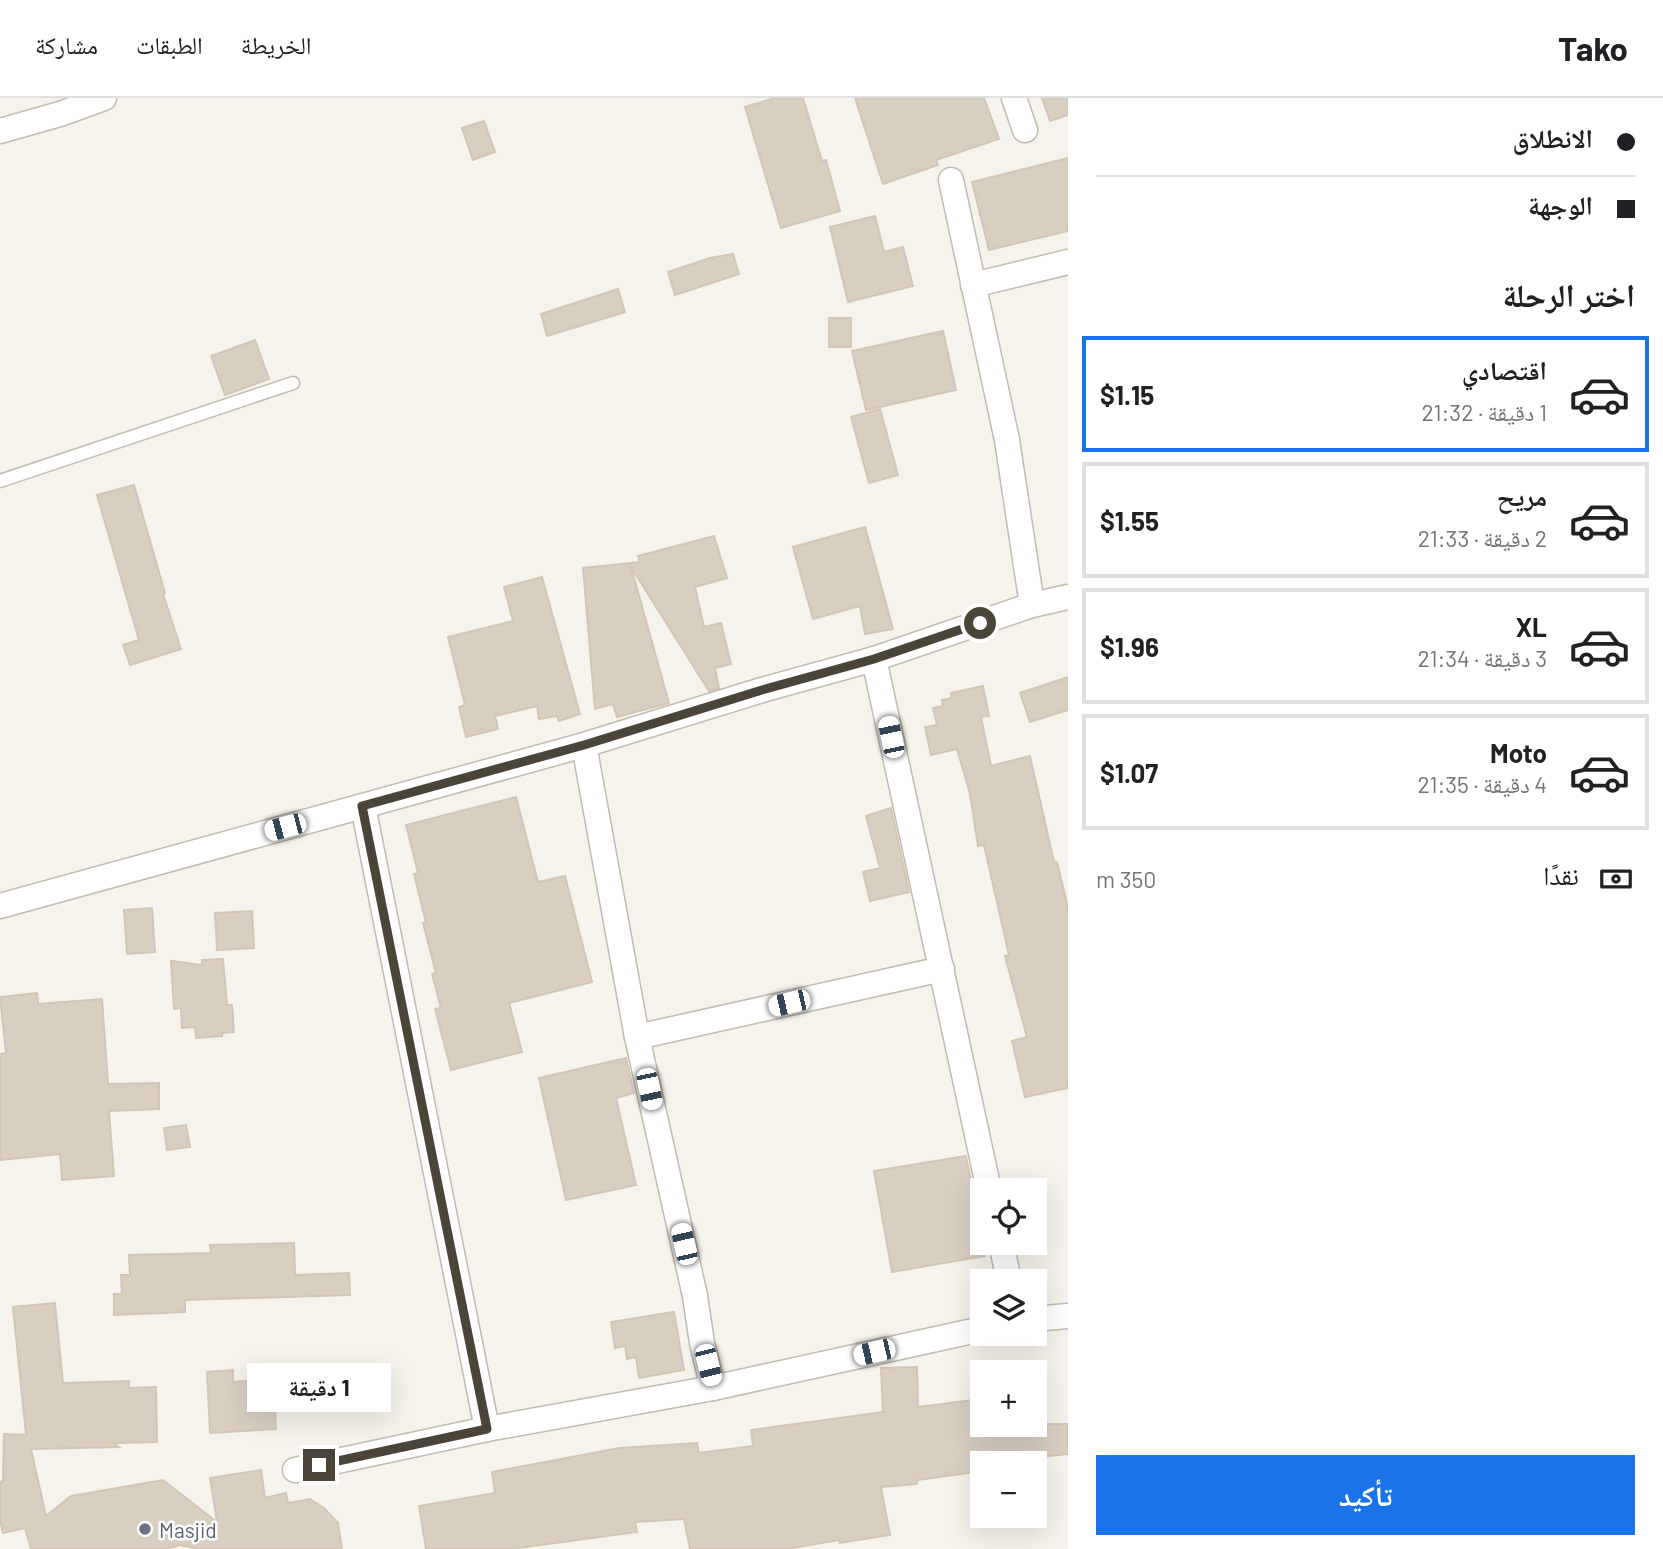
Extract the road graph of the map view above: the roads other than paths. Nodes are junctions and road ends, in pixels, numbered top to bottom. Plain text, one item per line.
1 (104, 98) edge
2 (1014, 98) edge
3 (1025, 130) dead end
4 (0, 131) edge
5 (951, 180) dead end
6 (1068, 261) edge
7 (972, 285) junction
8 (293, 383) dead end
9 (0, 481) edge
10 (1068, 597) edge
11 (1032, 605) junction
12 (874, 659) junction
13 (584, 745) junction
14 (362, 806) junction
15 (0, 906) edge
16 (942, 969) junction
17 (638, 1037) junction
18 (986, 1178) edge
19 (1068, 1315) edge
20 (1047, 1317) edge
21 (970, 1332) edge
22 (713, 1388) junction
23 (487, 1429) junction
24 (295, 1470) dead end

1 - 4 street
2 - 3 street
5 - 7 street
6 - 7 street
7 - 11 street
8 - 9 lane
10 - 11 street
11 - 12 street
12 - 13 street
12 - 16 street
13 - 14 street
13 - 17 street
14 - 15 street
14 - 23 street
16 - 17 street
16 - 18 street
17 - 22 street
19 - 20 street
21 - 22 street
22 - 23 street
23 - 24 street

